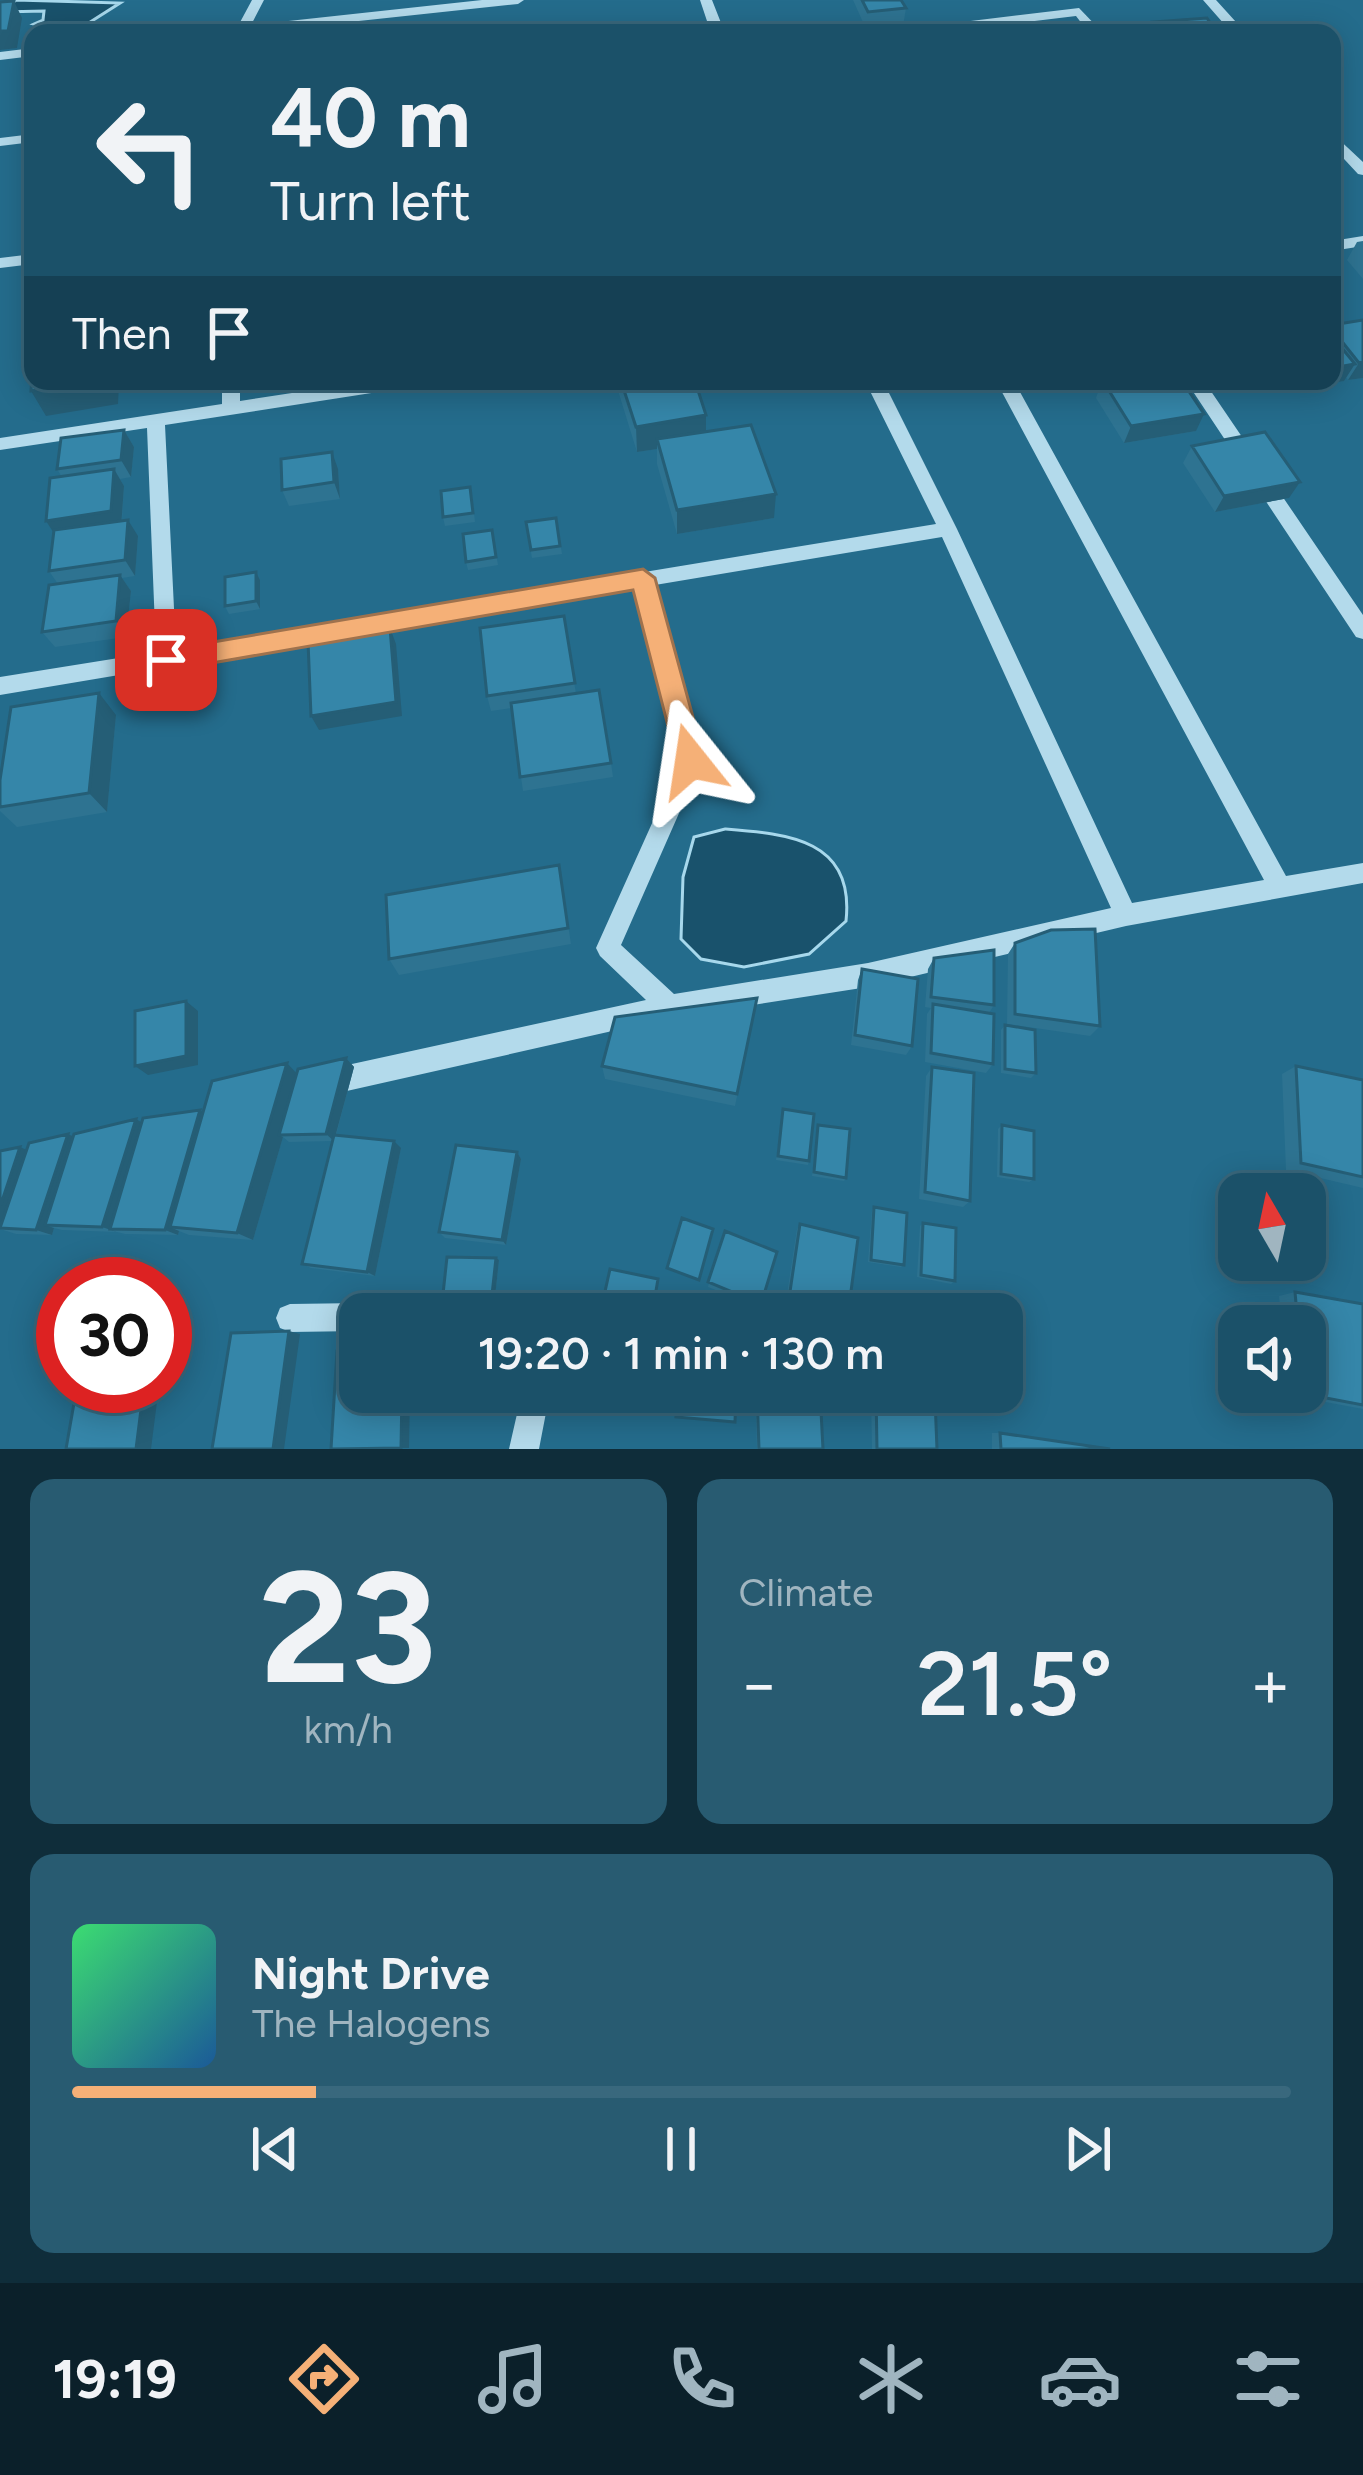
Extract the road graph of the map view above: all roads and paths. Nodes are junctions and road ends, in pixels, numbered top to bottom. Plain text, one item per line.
1 (518, 0) edge
2 (1209, 0) edge
3 (1074, 6) edge
4 (297, 24) edge
5 (988, 24) edge
6 (1231, 24) edge
7 (1341, 147) edge
8 (1363, 171) edge
9 (231, 390) edge
10 (350, 390) edge
11 (878, 390) edge
12 (1010, 390) edge
13 (1202, 390) edge
14 (231, 408) junction
15 (156, 421) junction
16 (0, 444) edge
17 (948, 529) junction
18 (643, 578) junction
19 (1363, 631) edge
20 (166, 660) junction
21 (0, 686) edge
22 (1363, 873) edge
23 (1280, 889) junction
24 (1126, 916) junction
25 (670, 1006) junction
26 (300, 1088) edge
27 (339, 1317) edge
28 (290, 1318) dead end
29 (532, 1413) edge
30 (524, 1449) edge

1 - 4 street
2 - 6 street
3 - 5 street
7 - 8 street
9 - 14 street
10 - 14 street
11 - 17 street
12 - 23 street
13 - 19 street
14 - 15 street
15 - 16 street
15 - 20 street
17 - 18 street
17 - 24 street
18 - 20 street
18 - 25 street
20 - 21 street
22 - 23 street
23 - 24 street
24 - 25 street
25 - 26 street
27 - 28 street
29 - 30 street

